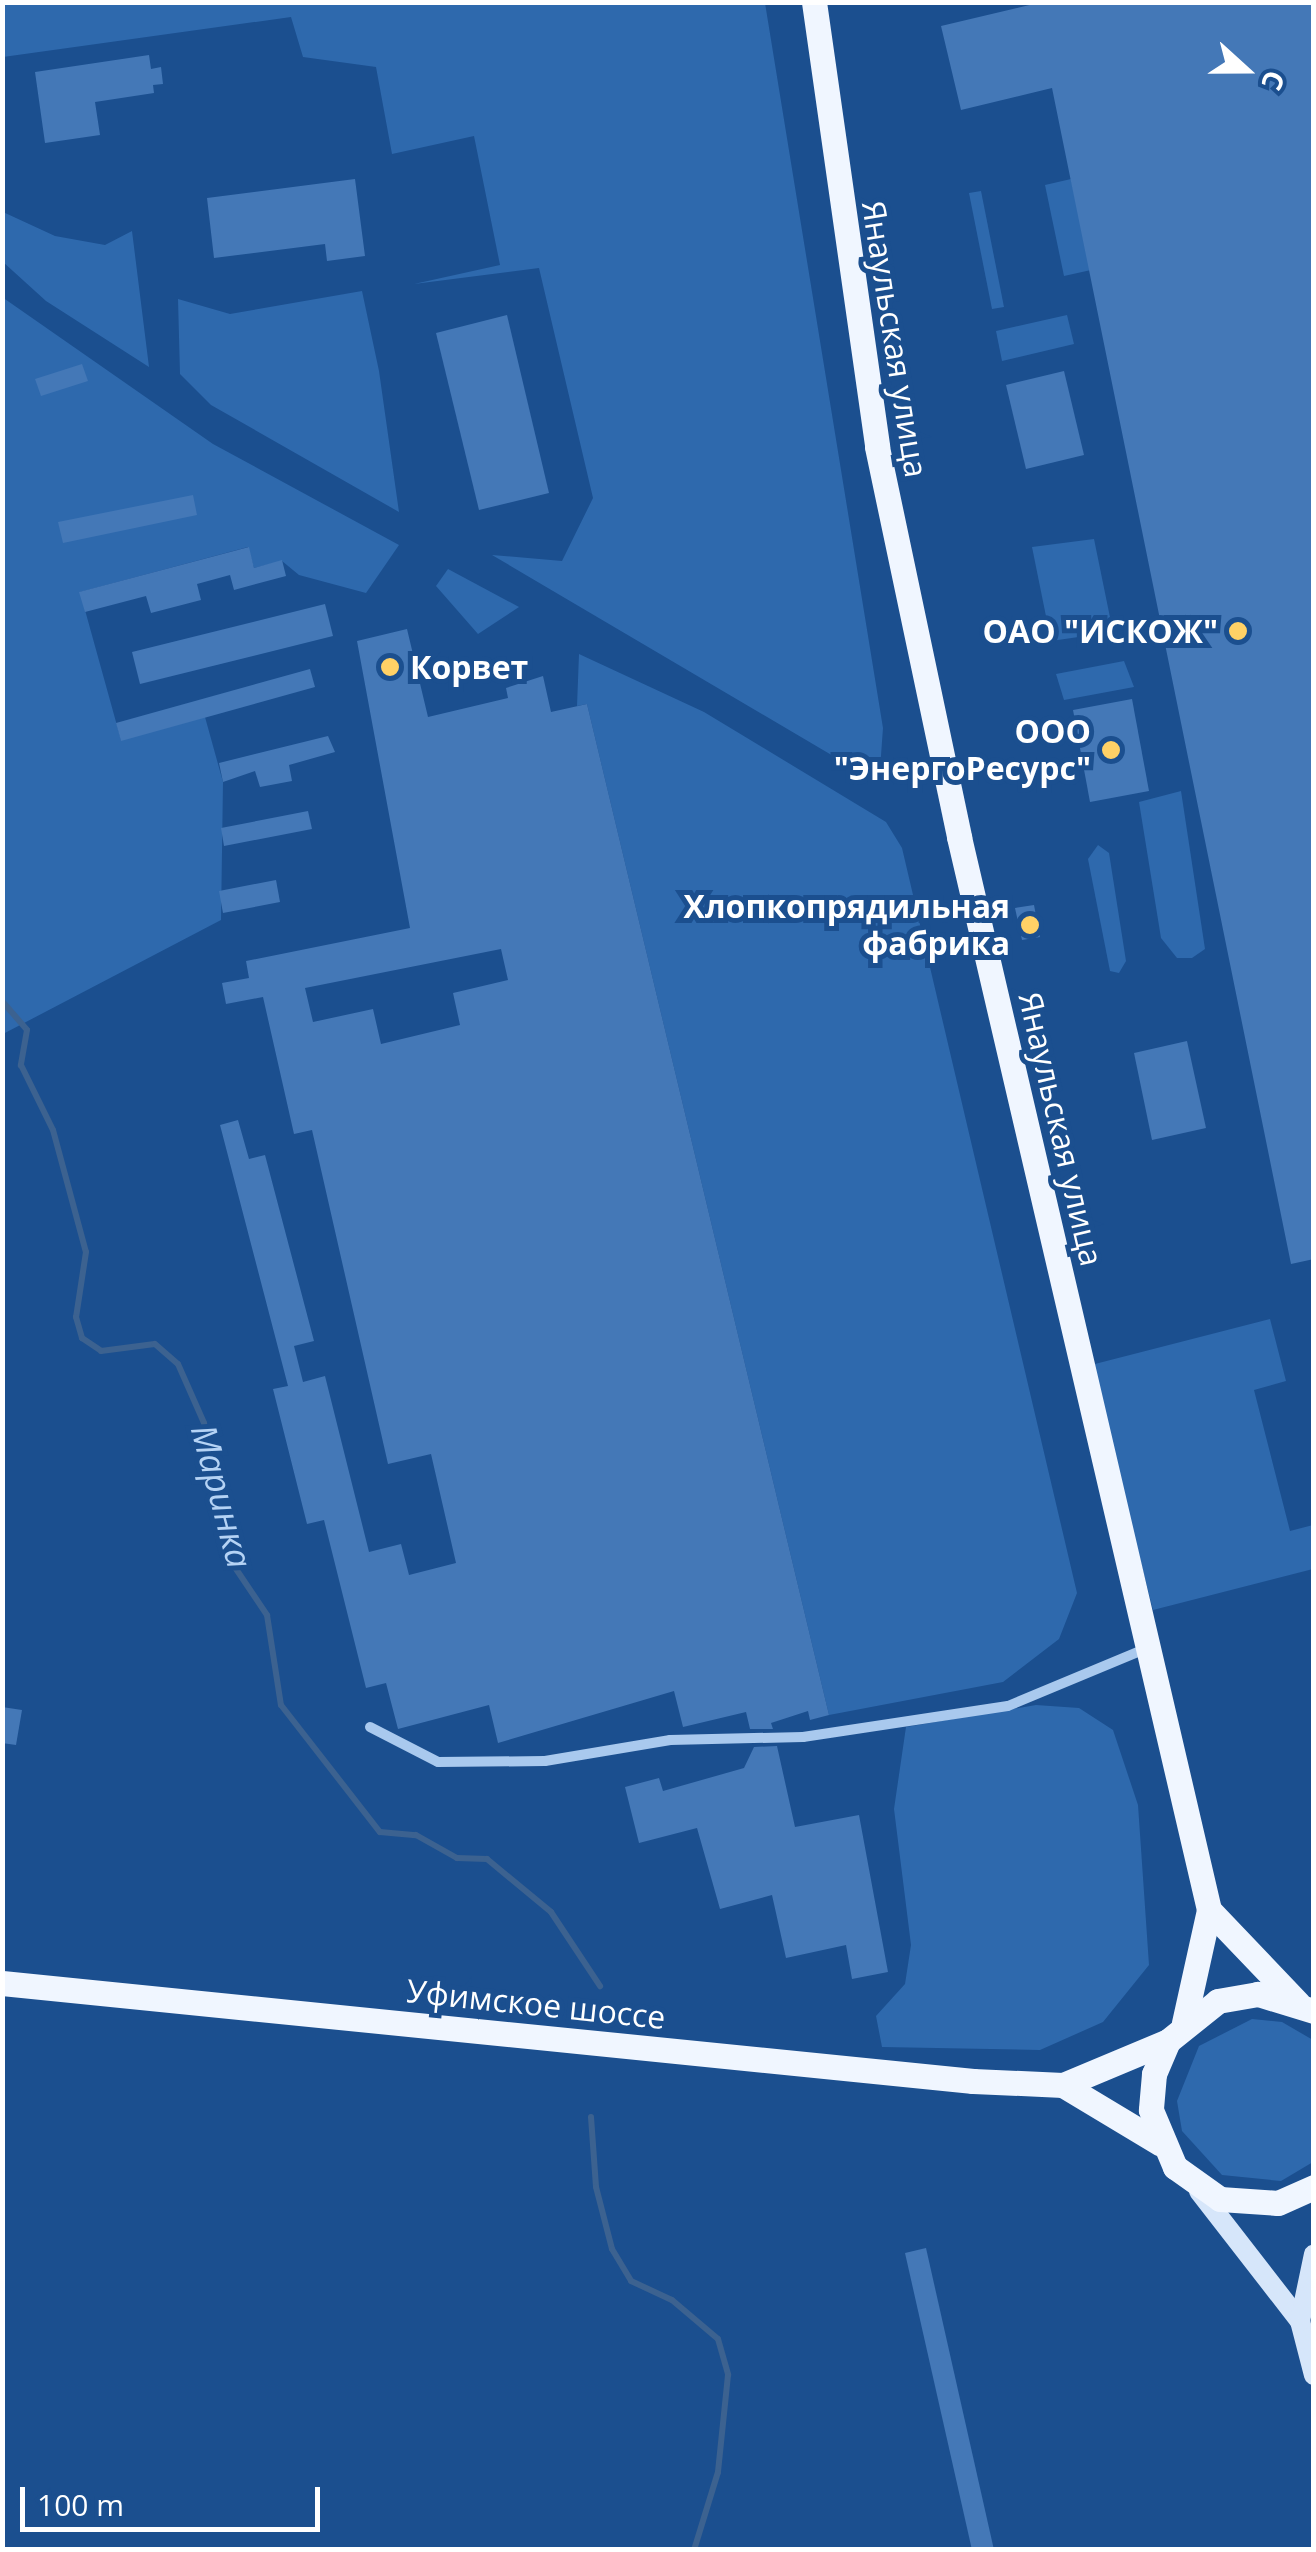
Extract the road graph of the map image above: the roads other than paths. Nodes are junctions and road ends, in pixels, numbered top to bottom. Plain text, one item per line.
1 (814, 2) edge
2 (1149, 1648) junction
3 (370, 1727) dead end
4 (1209, 1910) junction
5 (2, 1983) edge
6 (1306, 2007) edge
7 (1176, 2032) junction
8 (1063, 2085) junction
9 (1160, 2144) junction
10 (1194, 2185) junction
11 (1314, 2186) edge
12 (1314, 2254) edge
13 (1300, 2321) junction
14 (1314, 2376) edge

1 - 2 main road, Янаульская улица
2 - 3 street
2 - 4 main road, Янаульская улица
4 - 6 main road
4 - 7 main road
5 - 8 main road, Уфимское шоссе
6 - 7 main road
7 - 8 main road
7 - 9 main road
8 - 9 main road
9 - 10 main road
10 - 11 main road
10 - 13 main road
12 - 13 main road
13 - 14 main road

